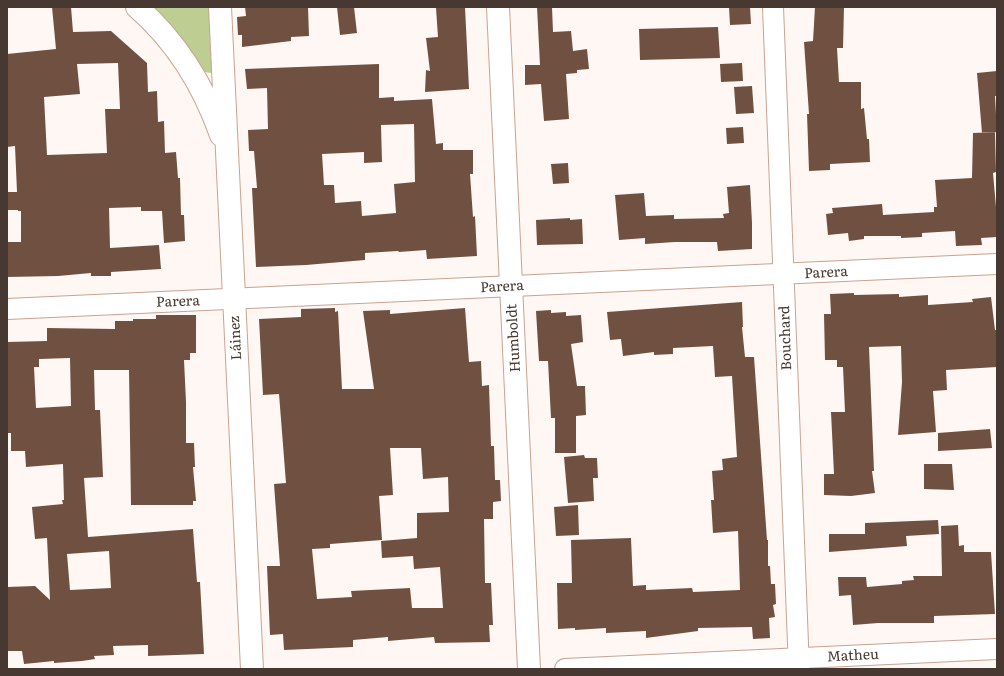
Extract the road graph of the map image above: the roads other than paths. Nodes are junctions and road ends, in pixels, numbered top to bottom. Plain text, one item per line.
1 (137, 7) edge
2 (220, 7) edge
3 (498, 7) edge
4 (773, 7) edge
5 (227, 153) junction
6 (997, 264) edge
7 (783, 275) junction
8 (512, 287) junction
9 (234, 299) junction
10 (7, 309) edge
11 (997, 649) edge
12 (799, 664) edge
13 (252, 669) edge
14 (529, 669) edge
15 (565, 669) edge

1 - 5 main road
2 - 5 main road, Láinez
3 - 8 main road, Humboldt
4 - 7 street, Bouchard
5 - 9 main road, Láinez
6 - 7 street, Parera
7 - 8 street, Parera
7 - 12 street, Bouchard
8 - 9 street, Parera
8 - 14 main road, Humboldt
9 - 10 street, Parera
9 - 13 main road, Láinez
11 - 12 street, Matheu
12 - 15 street, Matheu

